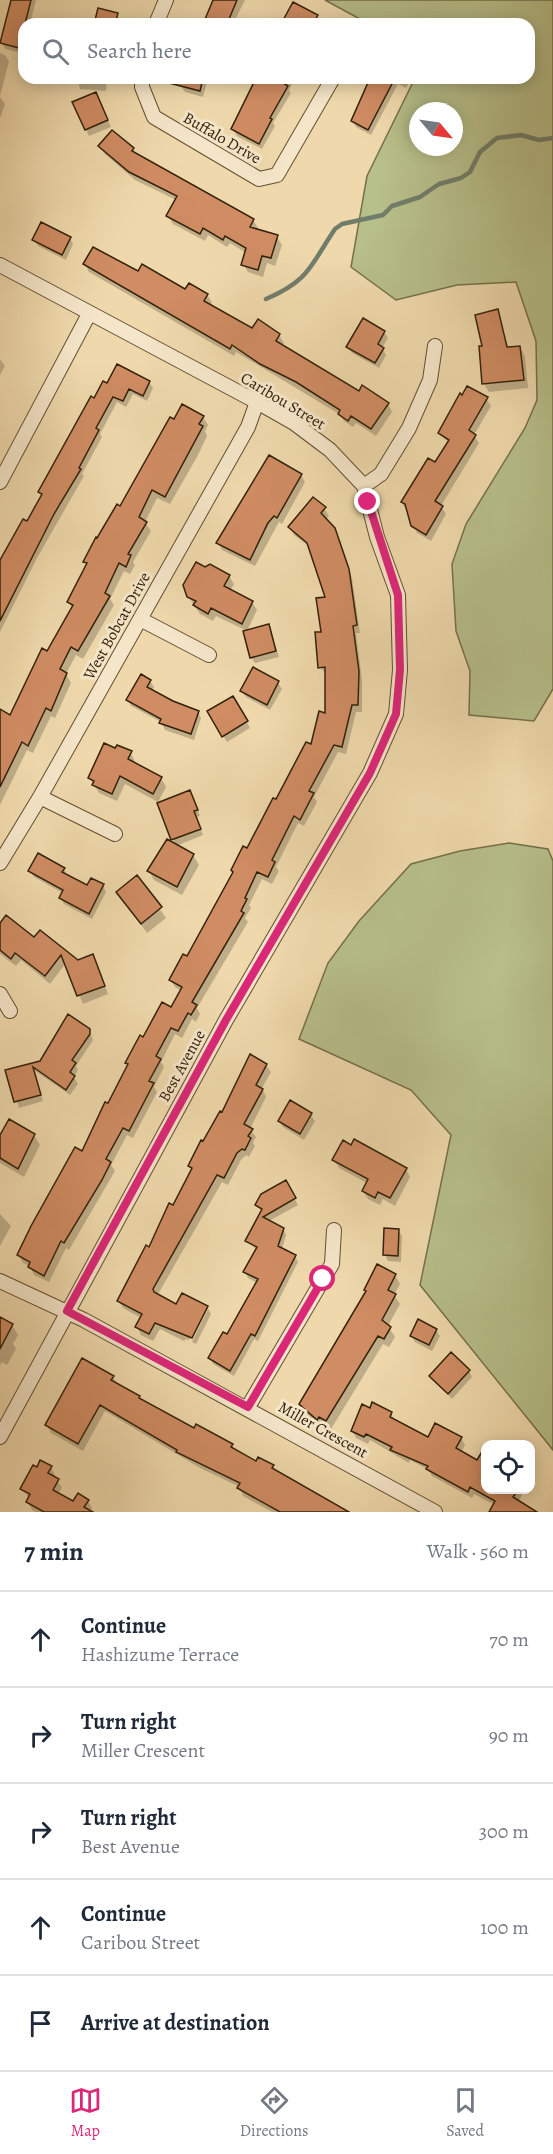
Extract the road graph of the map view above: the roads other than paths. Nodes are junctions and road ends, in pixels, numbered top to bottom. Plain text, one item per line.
1 (166, 0) edge
2 (158, 18) edge
3 (142, 84) edge
4 (330, 84) edge
5 (0, 265) edge
6 (89, 314) junction
7 (435, 346) dead end
8 (257, 402) junction
9 (0, 482) edge
10 (363, 486) junction
11 (140, 619) junction
12 (209, 655) dead end
13 (396, 714) joint
14 (40, 797) junction
15 (115, 834) dead end
16 (0, 863) edge
17 (0, 994) edge
18 (10, 1011) dead end
19 (334, 1230) dead end
20 (0, 1281) edge
21 (67, 1311) junction
22 (248, 1407) junction
23 (0, 1437) edge
24 (435, 1512) edge

1 - 2 street
3 - 4 street, Buffalo Drive
5 - 6 street, Caribou Street
6 - 8 street, Caribou Street
6 - 9 street
7 - 10 street
8 - 10 street, Caribou Street
8 - 11 street, West Bobcat Drive
10 - 13 street, Caribou Street
11 - 12 street
11 - 14 street, West Bobcat Drive
13 - 21 street, Best Avenue
14 - 15 street
14 - 16 street, West Bobcat Drive
17 - 18 street
19 - 22 street
20 - 21 street, Miller Crescent
21 - 22 street, Miller Crescent
21 - 23 street, Best Avenue
22 - 24 street, Miller Crescent

